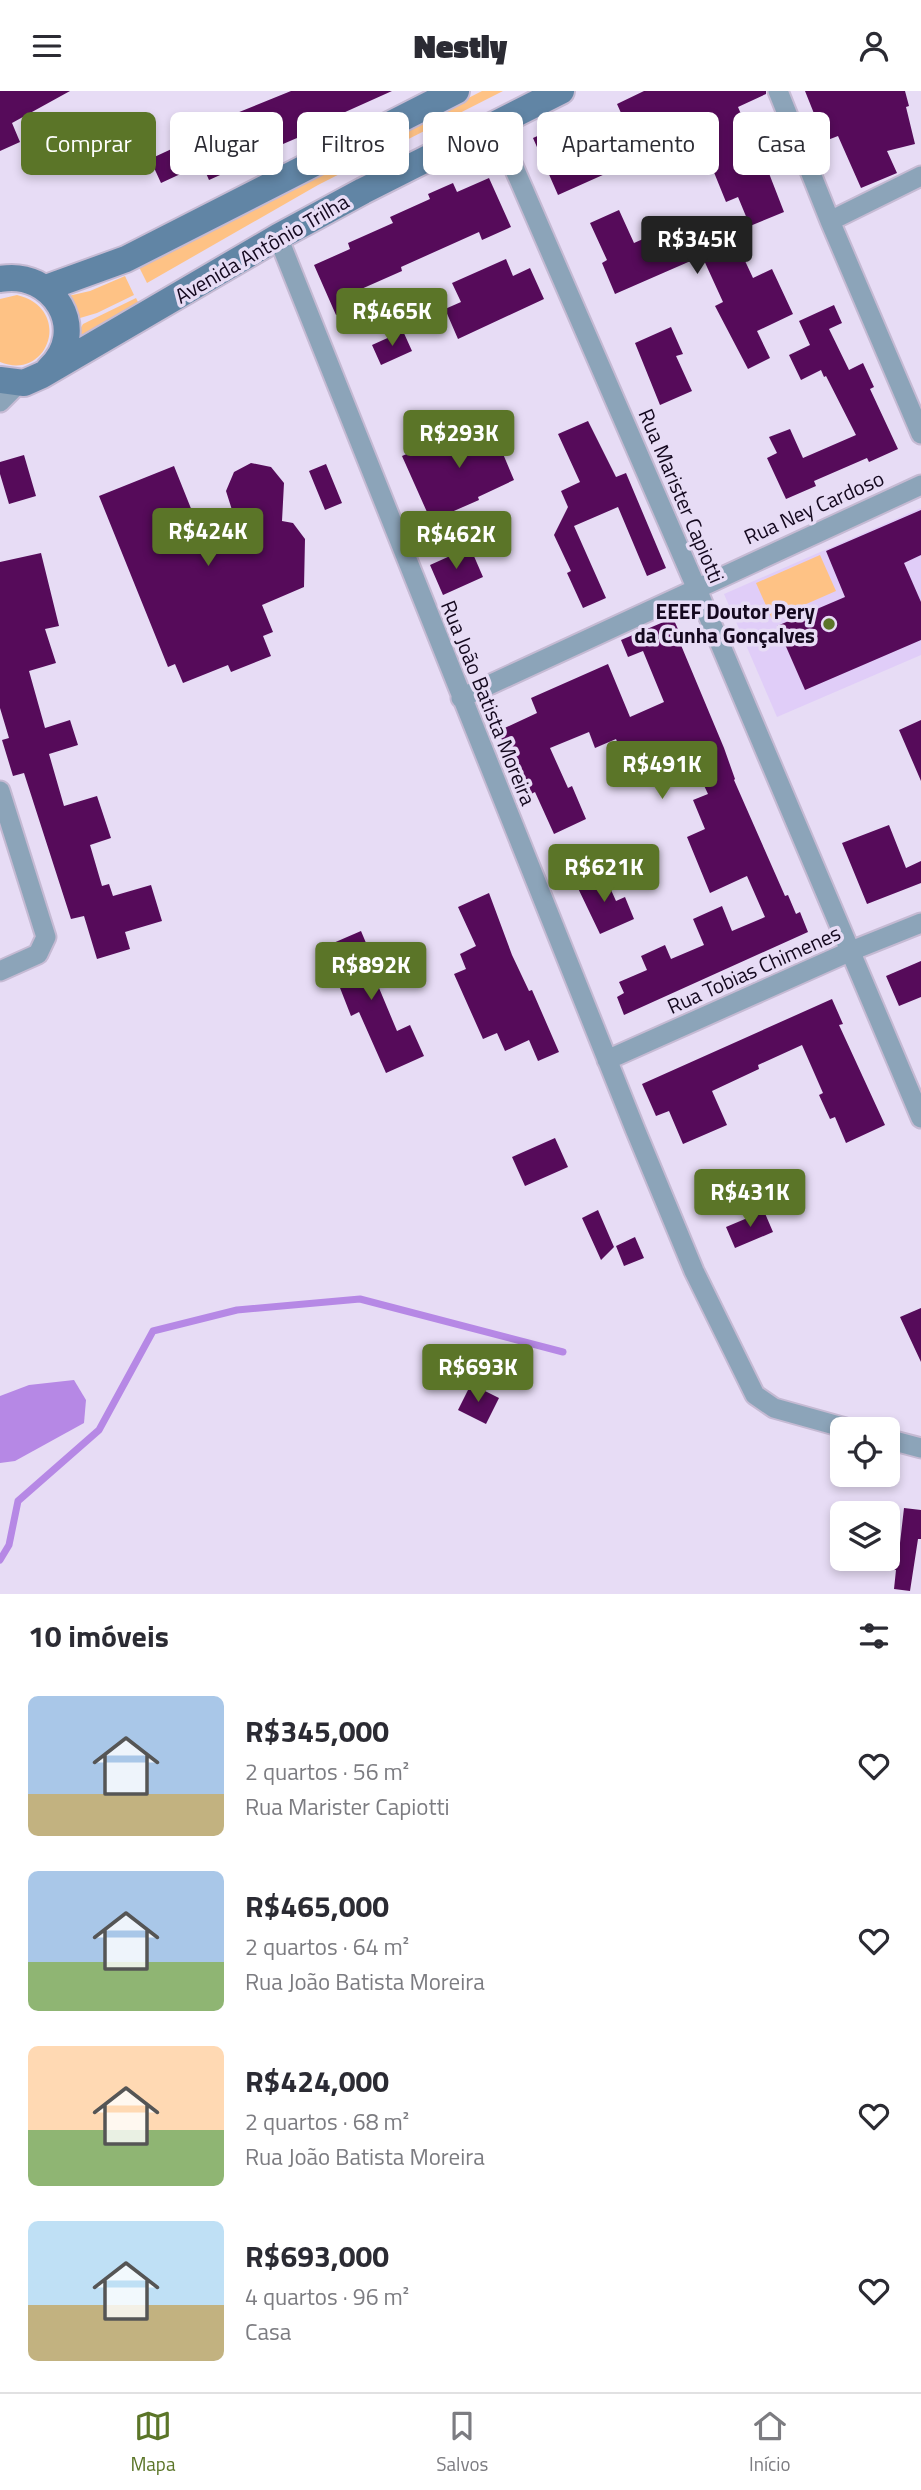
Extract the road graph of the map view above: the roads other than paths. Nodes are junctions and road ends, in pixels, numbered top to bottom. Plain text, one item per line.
1 (456, 91) edge
2 (561, 91) edge
3 (778, 91) edge
4 (519, 112) edge
5 (423, 161) edge
6 (517, 175) edge
7 (921, 176) edge
8 (830, 221) junction
9 (278, 237) junction
10 (1, 278) edge
11 (46, 288) junction
12 (20, 380) edge
13 (0, 402) edge
14 (921, 434) edge
15 (921, 485) edge
16 (696, 587) junction
17 (461, 698) junction
18 (0, 791) edge
19 (921, 923) edge
20 (851, 951) junction
21 (0, 971) edge
22 (607, 1060) junction
23 (921, 1118) edge
24 (830, 1424) edge
25 (900, 1442) edge
26 (921, 1448) edge

1 - 11 main road
2 - 4 main road, Avenida Antônio Trilha
3 - 8 street
5 - 9 main road, Avenida Antônio Trilha
6 - 16 street, Rua Marister Capiotti
7 - 8 street
8 - 14 street
9 - 12 main road, Avenida Antônio Trilha
9 - 17 street, Rua João Batista Moreira
10 - 11 main road
11 - 12 main road
12 - 13 street
15 - 16 street, Rua Ney Cardoso
16 - 17 street, Rua Ney Cardoso
16 - 20 street, Rua Marister Capiotti
17 - 22 street, Rua João Batista Moreira
18 - 21 street
19 - 20 street, Rua Tobias Chimenes
20 - 22 street, Rua Tobias Chimenes
20 - 23 street, Rua Marister Capiotti
22 - 24 street, Rua João Batista Moreira
25 - 26 street

